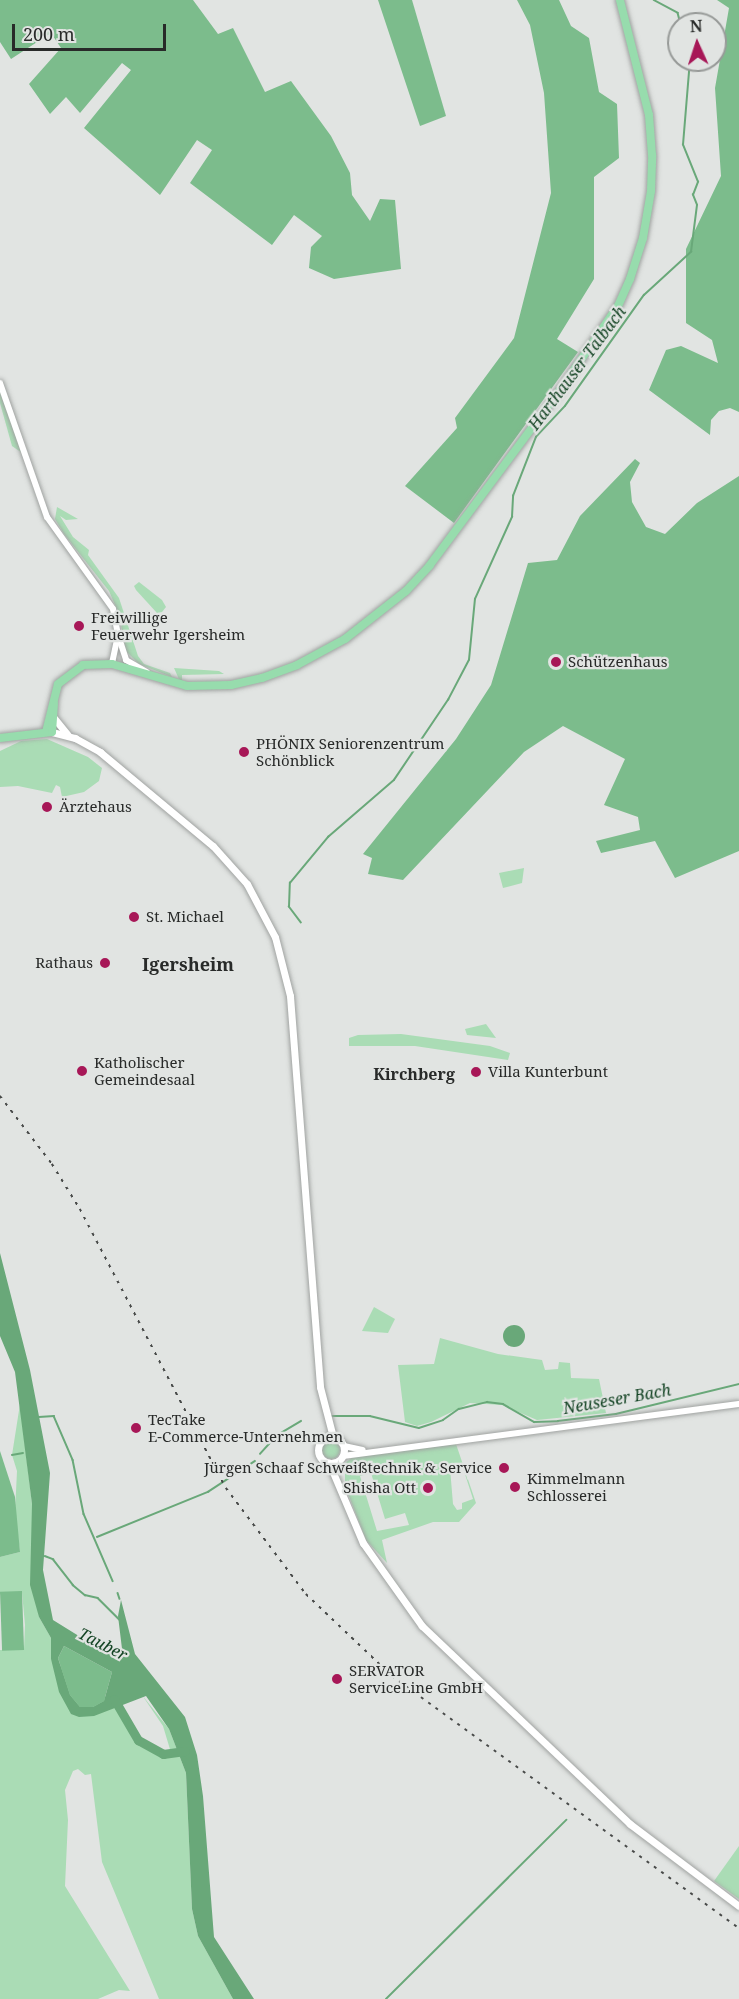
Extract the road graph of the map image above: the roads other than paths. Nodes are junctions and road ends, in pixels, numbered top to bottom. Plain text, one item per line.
1 (620, 0) edge
2 (0, 383) edge
3 (117, 629) junction
4 (122, 651) junction
5 (114, 665) junction
6 (156, 680) junction
7 (54, 693) junction
8 (54, 718) junction
9 (49, 732) junction
10 (68, 735) junction
11 (0, 738) edge
12 (739, 1404) edge
13 (324, 1411) junction
14 (333, 1437) junction
15 (324, 1438) junction
16 (344, 1446) junction
17 (366, 1450) junction
18 (341, 1459) junction
19 (329, 1463) junction
20 (338, 1481) junction
21 (739, 1906) edge

1 - 6 main road
2 - 3 street
3 - 4 street
3 - 5 street
4 - 5 street
4 - 6 street
5 - 6 main road
5 - 7 main road
7 - 8 main road
7 - 9 main road
8 - 9 main road
8 - 10 main road
9 - 10 main road
9 - 11 main road
10 - 13 main road
12 - 17 street
13 - 14 main road
13 - 15 main road
14 - 15 main road
14 - 16 main road
15 - 19 main road
16 - 17 street
16 - 18 main road
17 - 18 street
18 - 19 main road
18 - 20 main road
19 - 20 main road
20 - 21 main road

